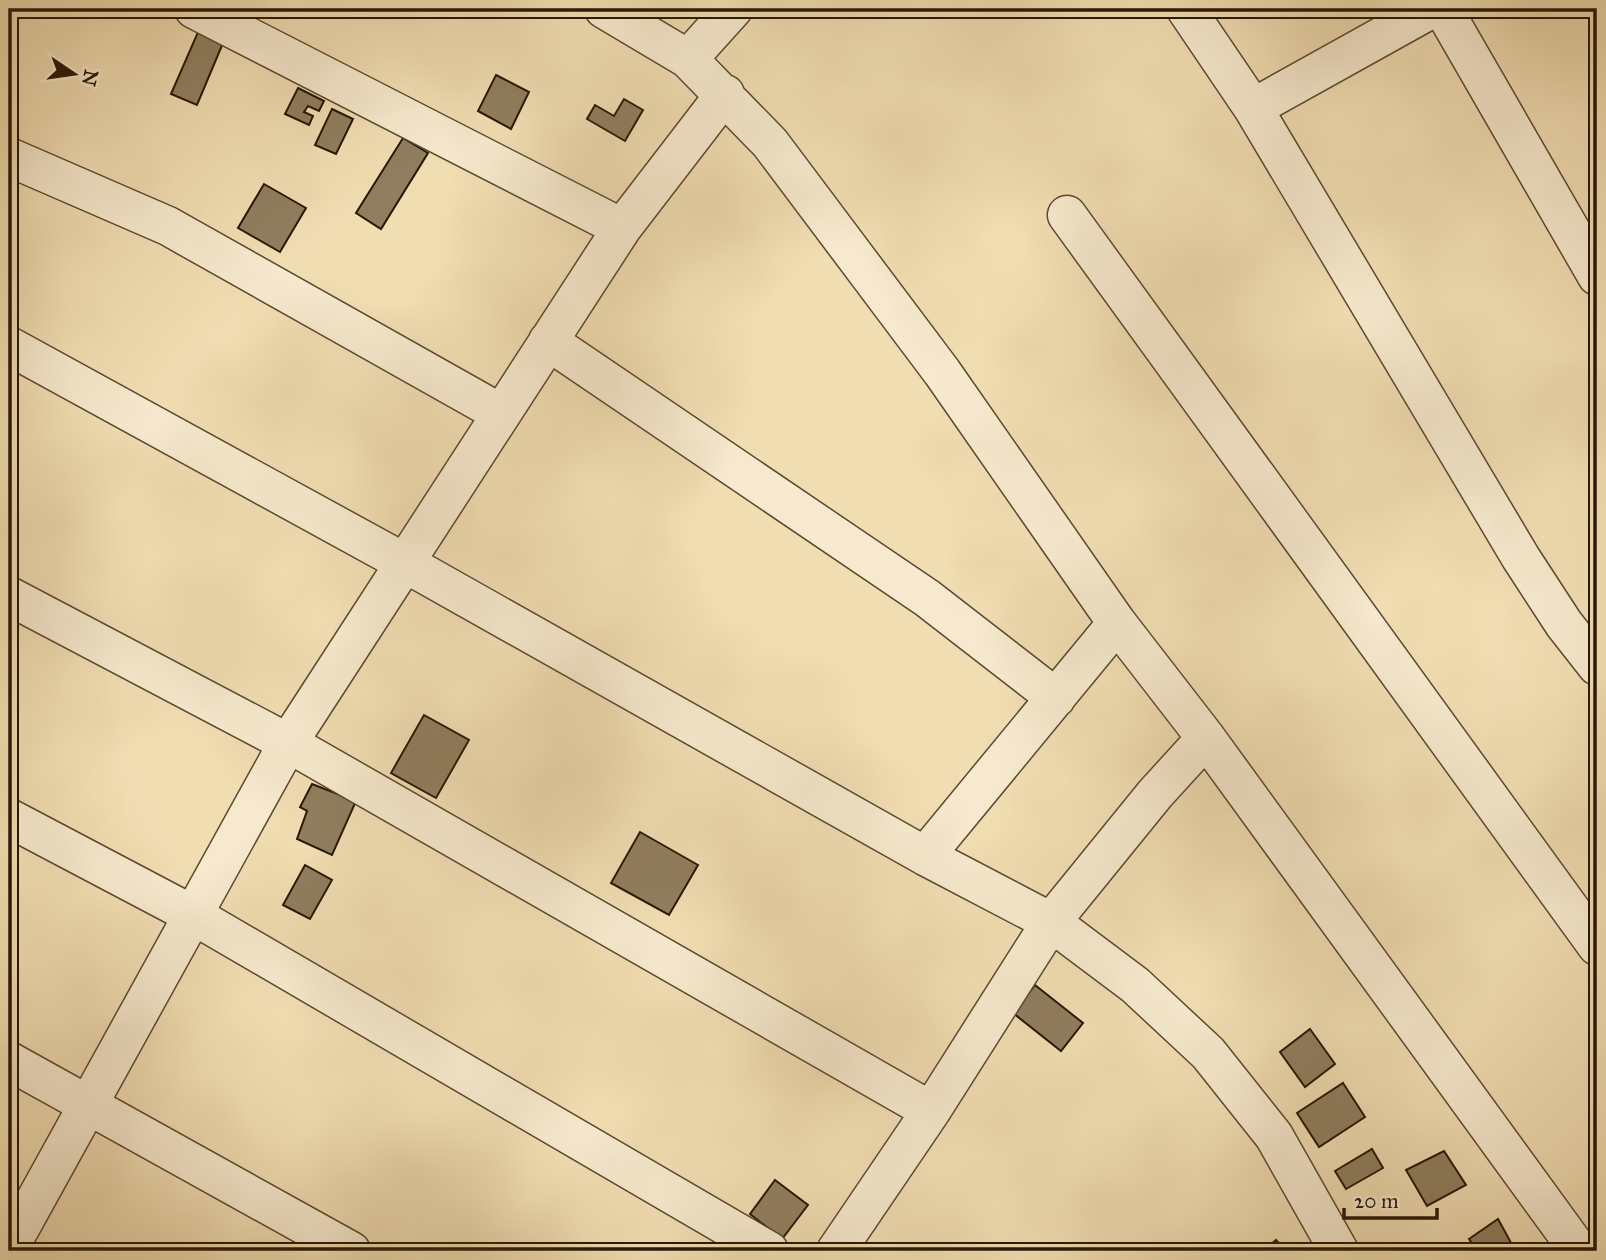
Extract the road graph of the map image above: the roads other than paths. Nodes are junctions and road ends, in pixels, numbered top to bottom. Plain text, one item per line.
1 (194, 9) edge
2 (604, 9) edge
3 (733, 9) edge
4 (1186, 9) edge
5 (1431, 9) edge
6 (1443, 9) edge
7 (688, 59) junction
8 (725, 94) junction
9 (1253, 108) junction
10 (9, 158) edge
11 (1067, 215) dead end
12 (622, 228) junction
13 (1597, 276) edge
14 (548, 341) junction
15 (9, 346) edge
16 (500, 413) junction
17 (405, 564) junction
18 (9, 596) edge
19 (1117, 623) junction
20 (1597, 666) edge
21 (1056, 698) junction
22 (1206, 738) junction
23 (288, 743) junction
24 (9, 818) edge
25 (925, 856) junction
26 (193, 915) junction
27 (1051, 922) junction
28 (1597, 946) edge
29 (9, 1061) edge
30 (89, 1104) junction
31 (931, 1111) junction
32 (9, 1248) edge
33 (351, 1251) edge
34 (769, 1251) edge
35 (836, 1251) edge
36 (1339, 1251) edge
37 (1579, 1251) edge

1 - 12 street
2 - 7 street
3 - 7 street
4 - 9 street
5 - 9 street
6 - 13 street
7 - 8 street
8 - 12 street
8 - 19 street
9 - 20 street
10 - 16 street
11 - 28 street
12 - 14 street
14 - 16 street
14 - 21 street
15 - 17 street
16 - 17 street
17 - 23 street
17 - 25 street
18 - 23 street
19 - 21 street
19 - 22 street
21 - 25 street
22 - 27 street
22 - 37 street
23 - 26 street
23 - 31 street
24 - 26 street
25 - 27 street
26 - 30 street
26 - 34 street
27 - 31 street
27 - 36 street
29 - 30 street
30 - 32 street
30 - 33 street
31 - 35 street

